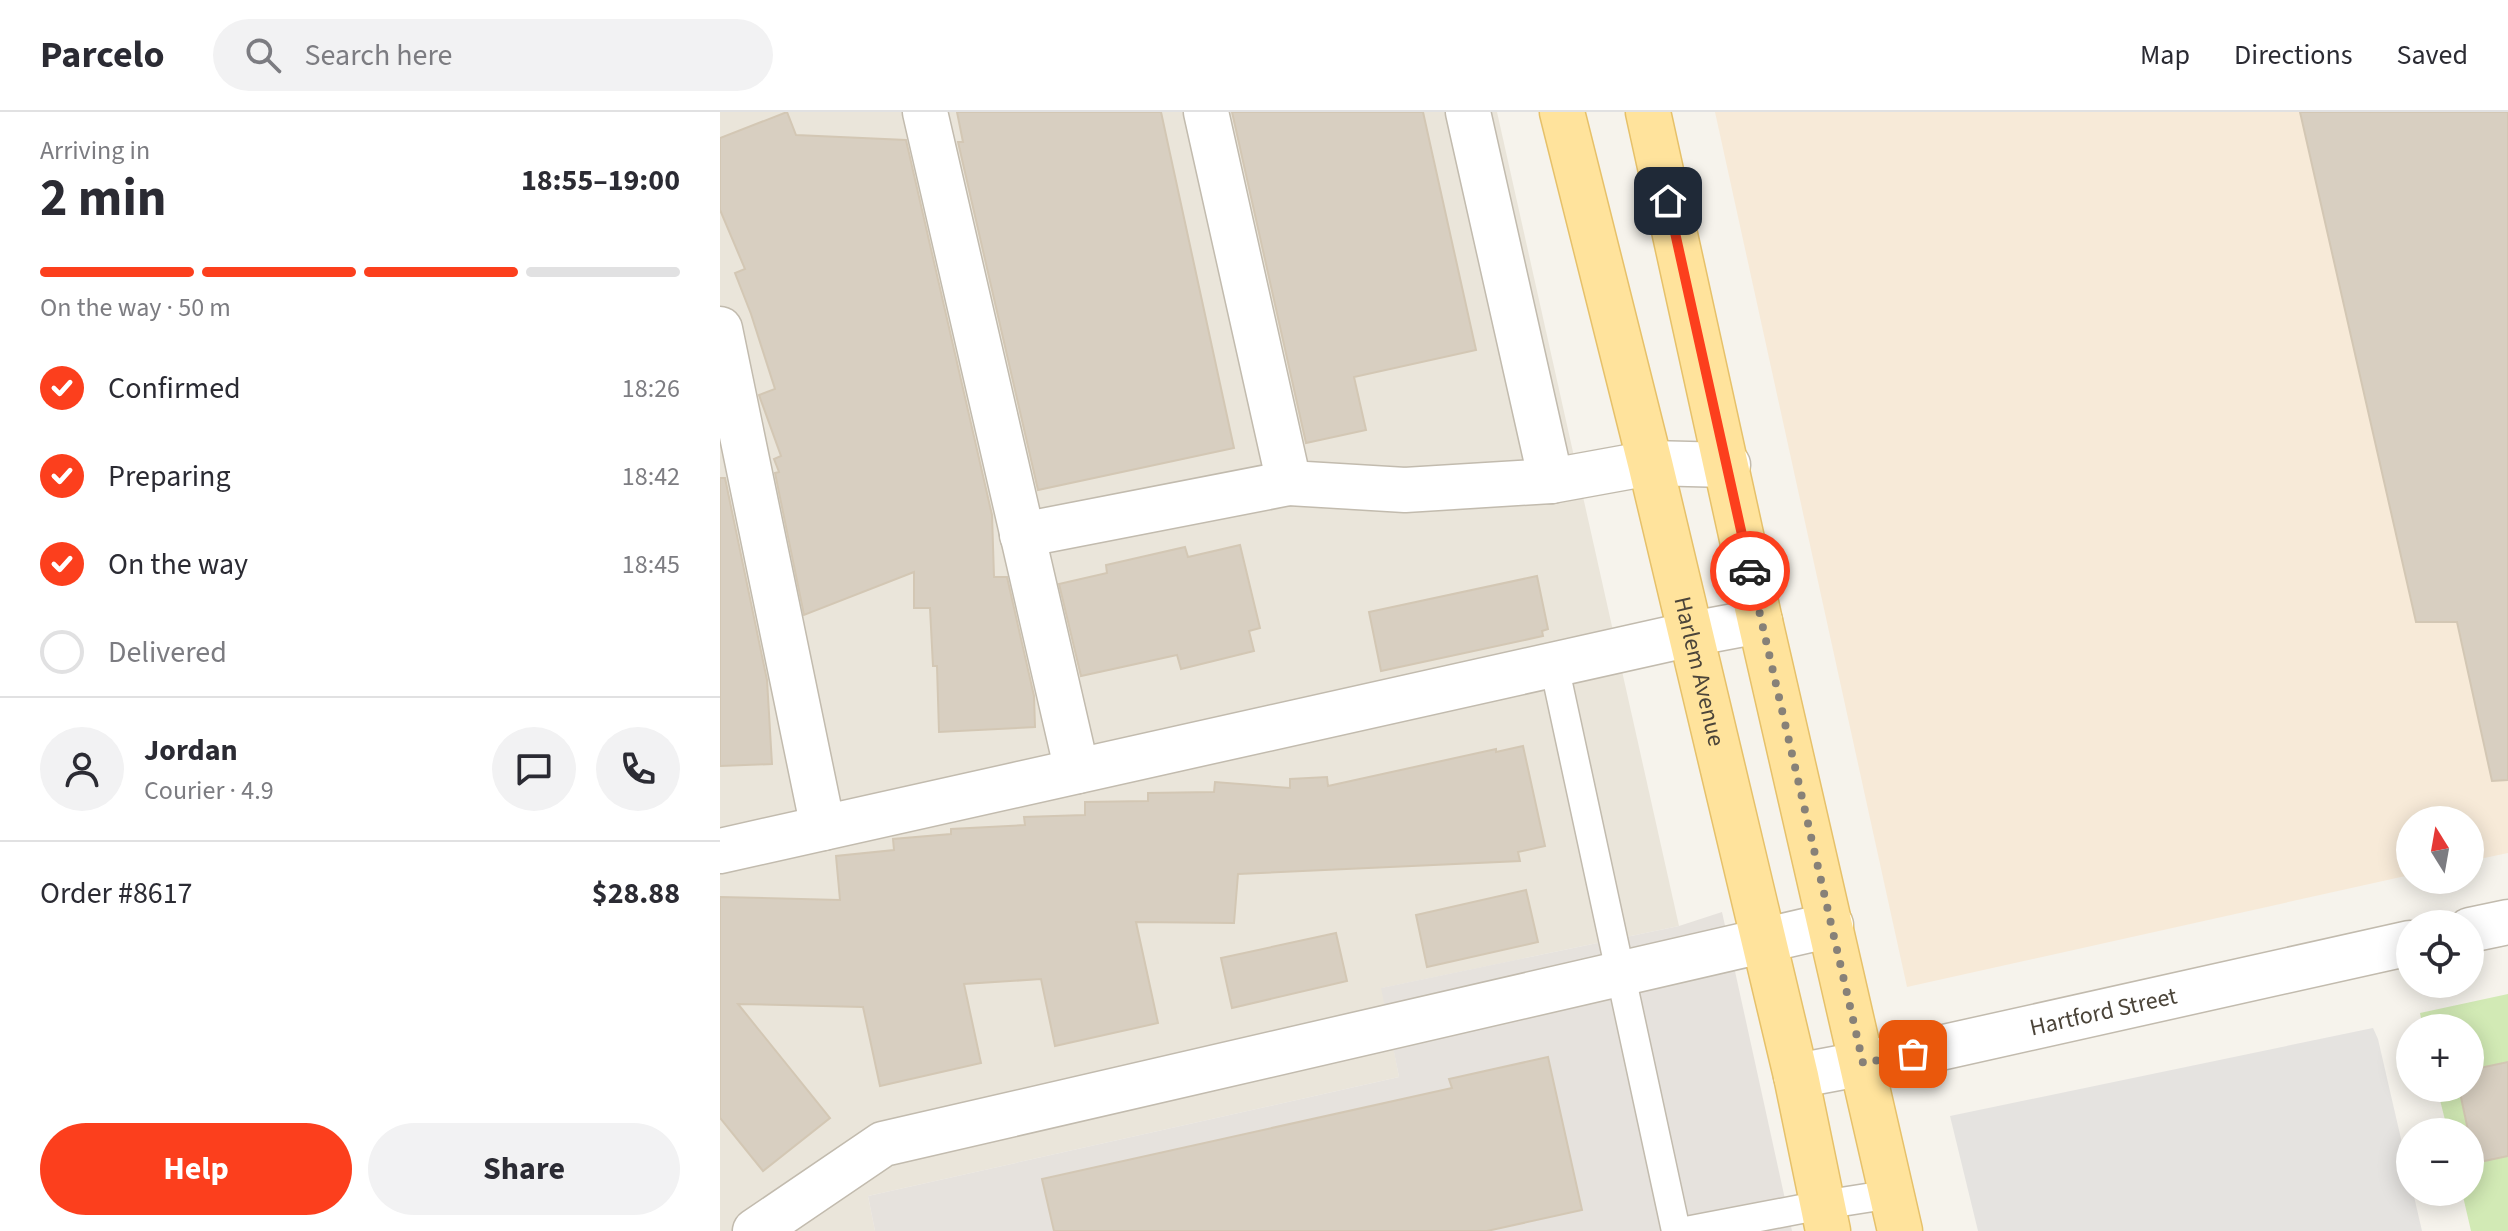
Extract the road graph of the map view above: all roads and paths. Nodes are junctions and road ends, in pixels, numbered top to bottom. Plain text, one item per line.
1 (925, 112) edge
2 (1206, 112) edge
3 (1468, 112) edge
4 (1562, 112) edge
5 (1648, 112) edge
6 (720, 329) edge
7 (1650, 463) junction
8 (1728, 465) junction
9 (1551, 481) junction
10 (1289, 483) junction
11 (1022, 535) junction
12 (1760, 621) junction
13 (1691, 634) junction
14 (1554, 665) junction
15 (1077, 771) junction
16 (823, 828) junction
17 (720, 851) edge
18 (2508, 922) edge
19 (1831, 925) junction
20 (2484, 927) edge
21 (1764, 942) junction
22 (2396, 946) edge
23 (1621, 973) junction
24 (1863, 1063) junction
25 (1796, 1076) junction
26 (1896, 1213) edge
27 (1825, 1218) edge
28 (755, 1231) edge
29 (1676, 1231) edge
30 (1686, 1231) edge

1 - 11 street
2 - 10 street
3 - 9 street
4 - 7 main road, Harlem Avenue
5 - 8 main road
6 - 16 street
7 - 8 street
7 - 9 street
7 - 13 main road, Harlem Avenue
8 - 12 main road
9 - 10 street
10 - 11 street
11 - 15 street
12 - 13 street
12 - 19 main road
13 - 14 street
13 - 21 main road, Harlem Avenue
14 - 15 street
14 - 23 lane
15 - 16 street
16 - 17 street
18 - 20 street
19 - 21 street
19 - 24 main road
21 - 23 street
21 - 25 main road, Harlem Avenue
22 - 24 street, Hartford Street
23 - 28 street
23 - 29 lane
24 - 25 street, Hartford Street
24 - 26 main road
25 - 27 main road, Harlem Avenue
26 - 27 lane
27 - 30 lane

